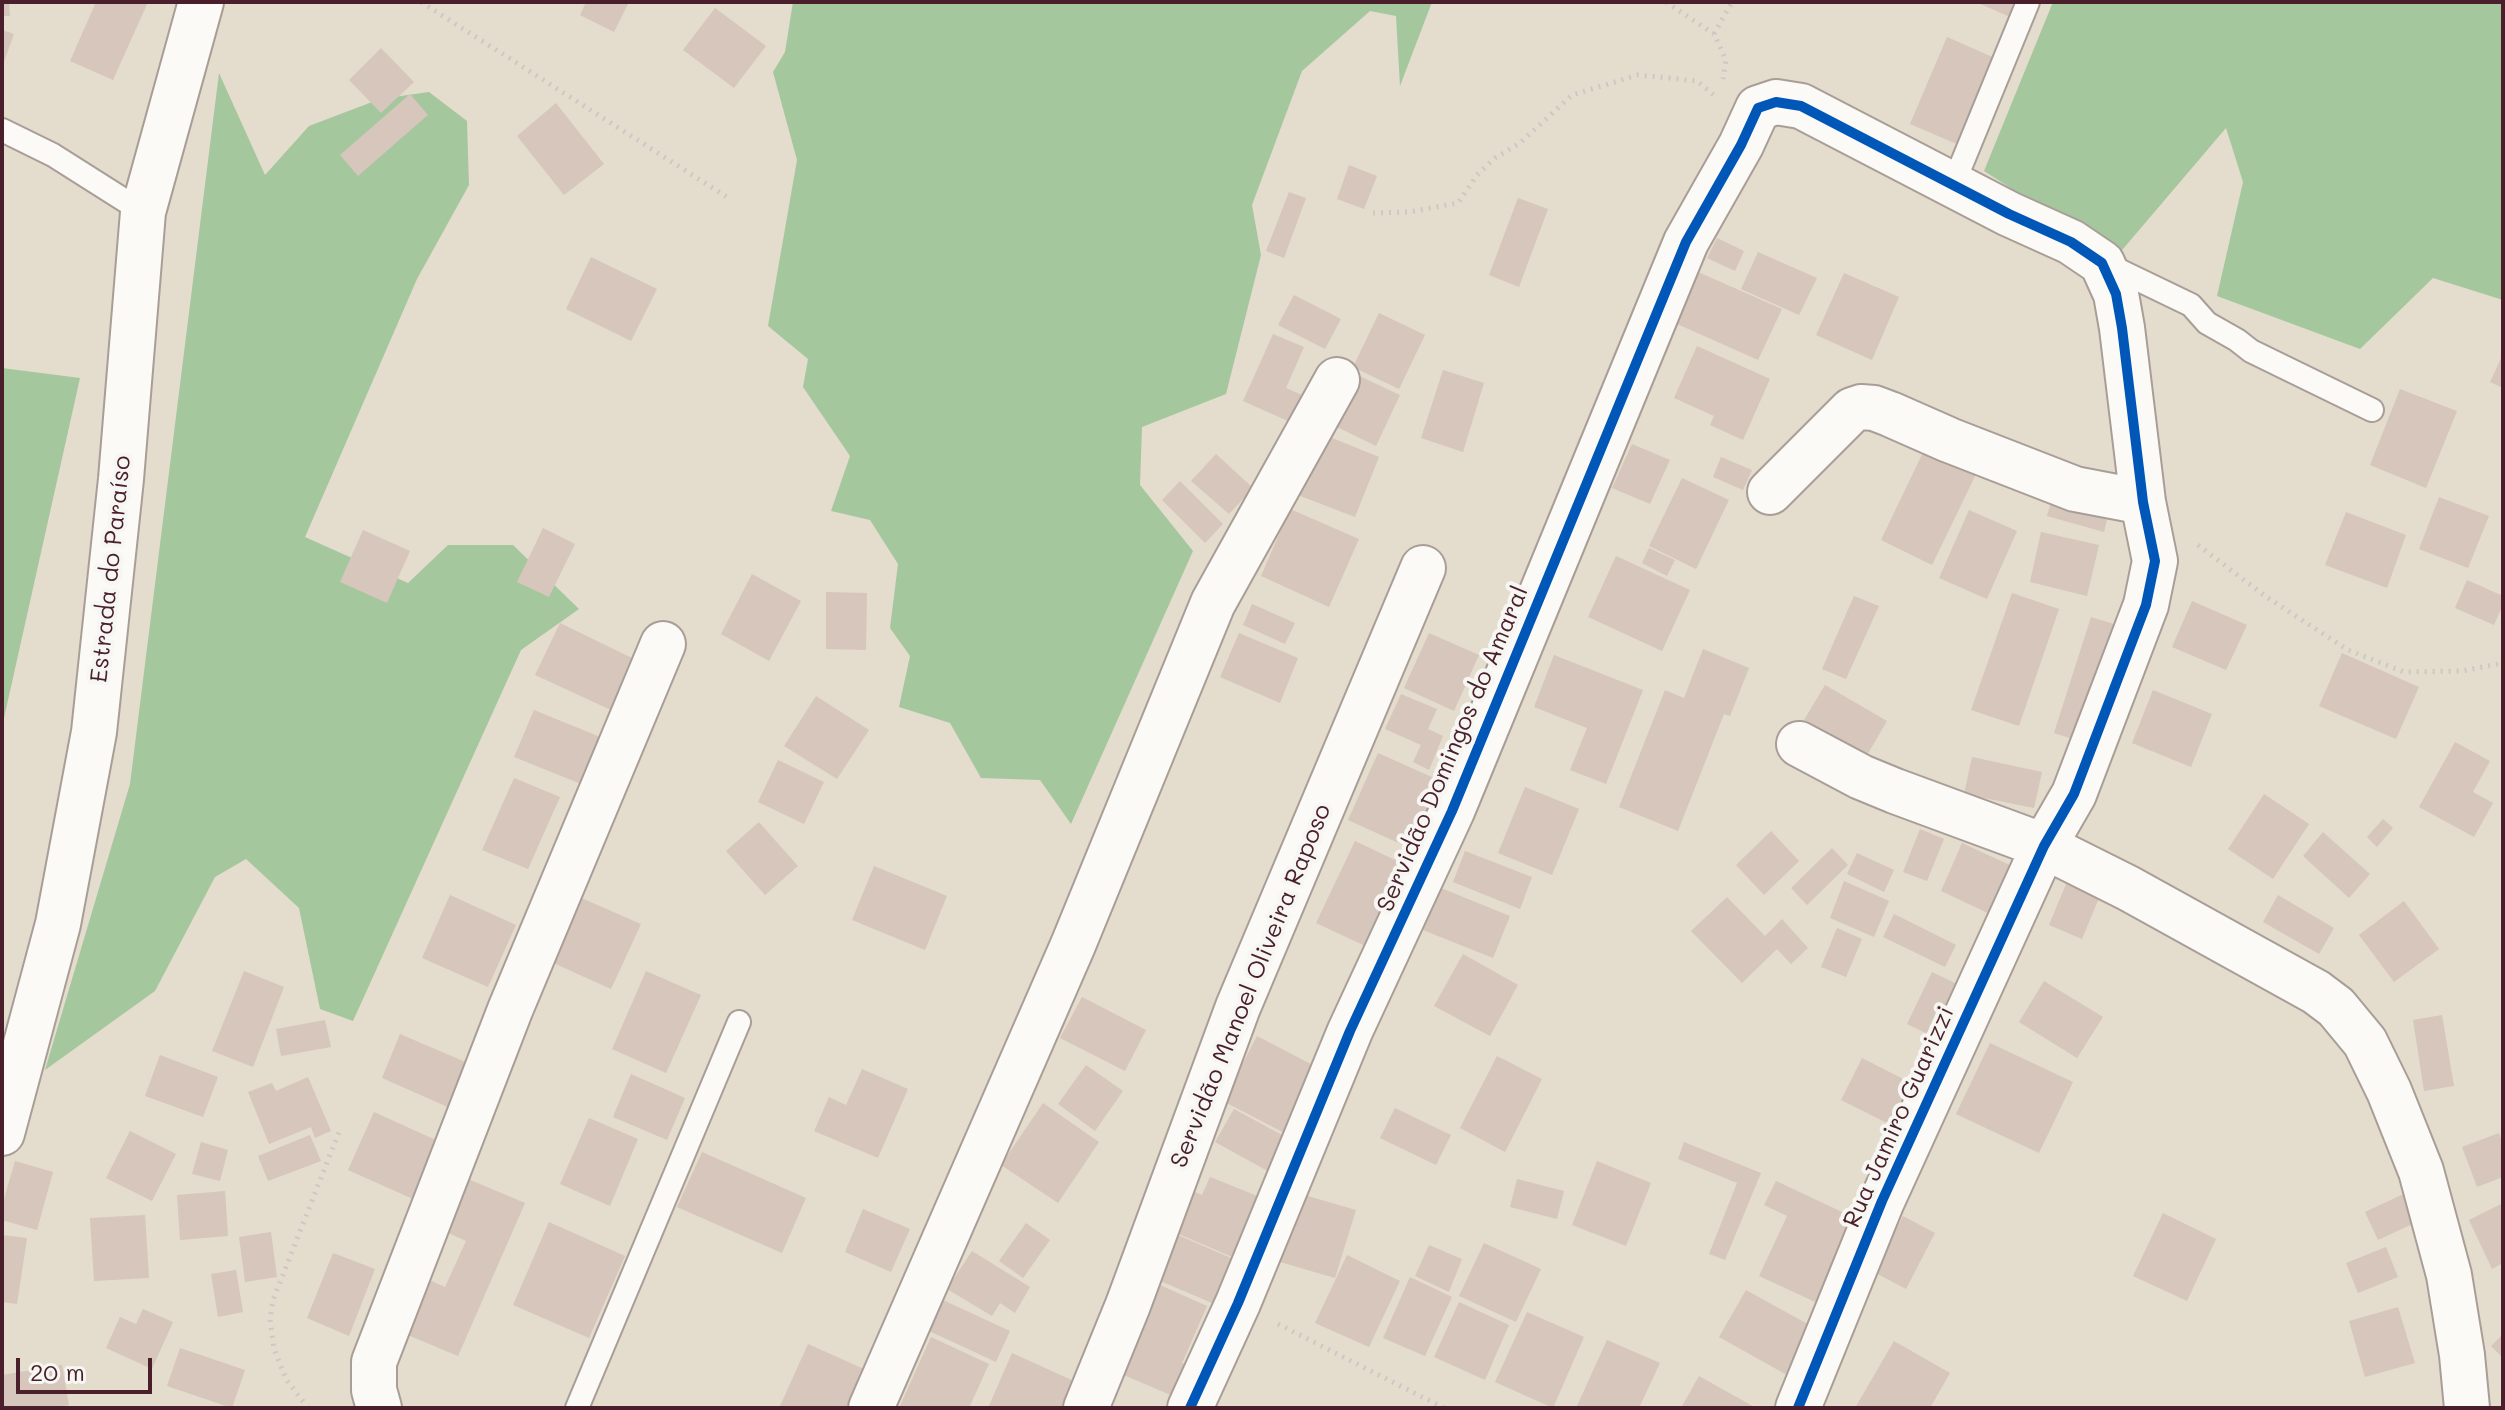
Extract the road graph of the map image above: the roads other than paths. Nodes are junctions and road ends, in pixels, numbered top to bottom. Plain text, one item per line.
1 (201, 2) edge
2 (2028, 2) edge
3 (2, 130) edge
4 (1953, 185) junction
5 (143, 212) junction
6 (2102, 263) junction
7 (1337, 380) dead end
8 (2372, 410) dead end
9 (1770, 492) dead end
10 (2143, 502) junction
11 (1423, 568) dead end
12 (663, 644) dead end
13 (1799, 744) dead end
14 (2044, 846) junction
15 (739, 1022) dead end
16 (2, 1133) edge
17 (379, 1408) edge
18 (577, 1408) edge
19 (871, 1408) edge
20 (1086, 1408) edge
21 (1190, 1408) edge
22 (1798, 1408) edge
23 (2467, 1408) edge

1 - 5 street, Estrada do Paraíso
2 - 4 lane
3 - 5 lane
4 - 6 street
4 - 21 street, Servidão Domingos do Amaral
5 - 16 street, Estrada do Paraíso
6 - 8 lane
6 - 10 street, Rua Jamiro Guarizzi
7 - 19 street
9 - 10 street
10 - 14 street, Rua Jamiro Guarizzi
11 - 20 street, Servidão Manoel Oliveira Raposo
12 - 17 street
13 - 14 street
14 - 22 street, Rua Jamiro Guarizzi
14 - 23 street
15 - 18 lane

